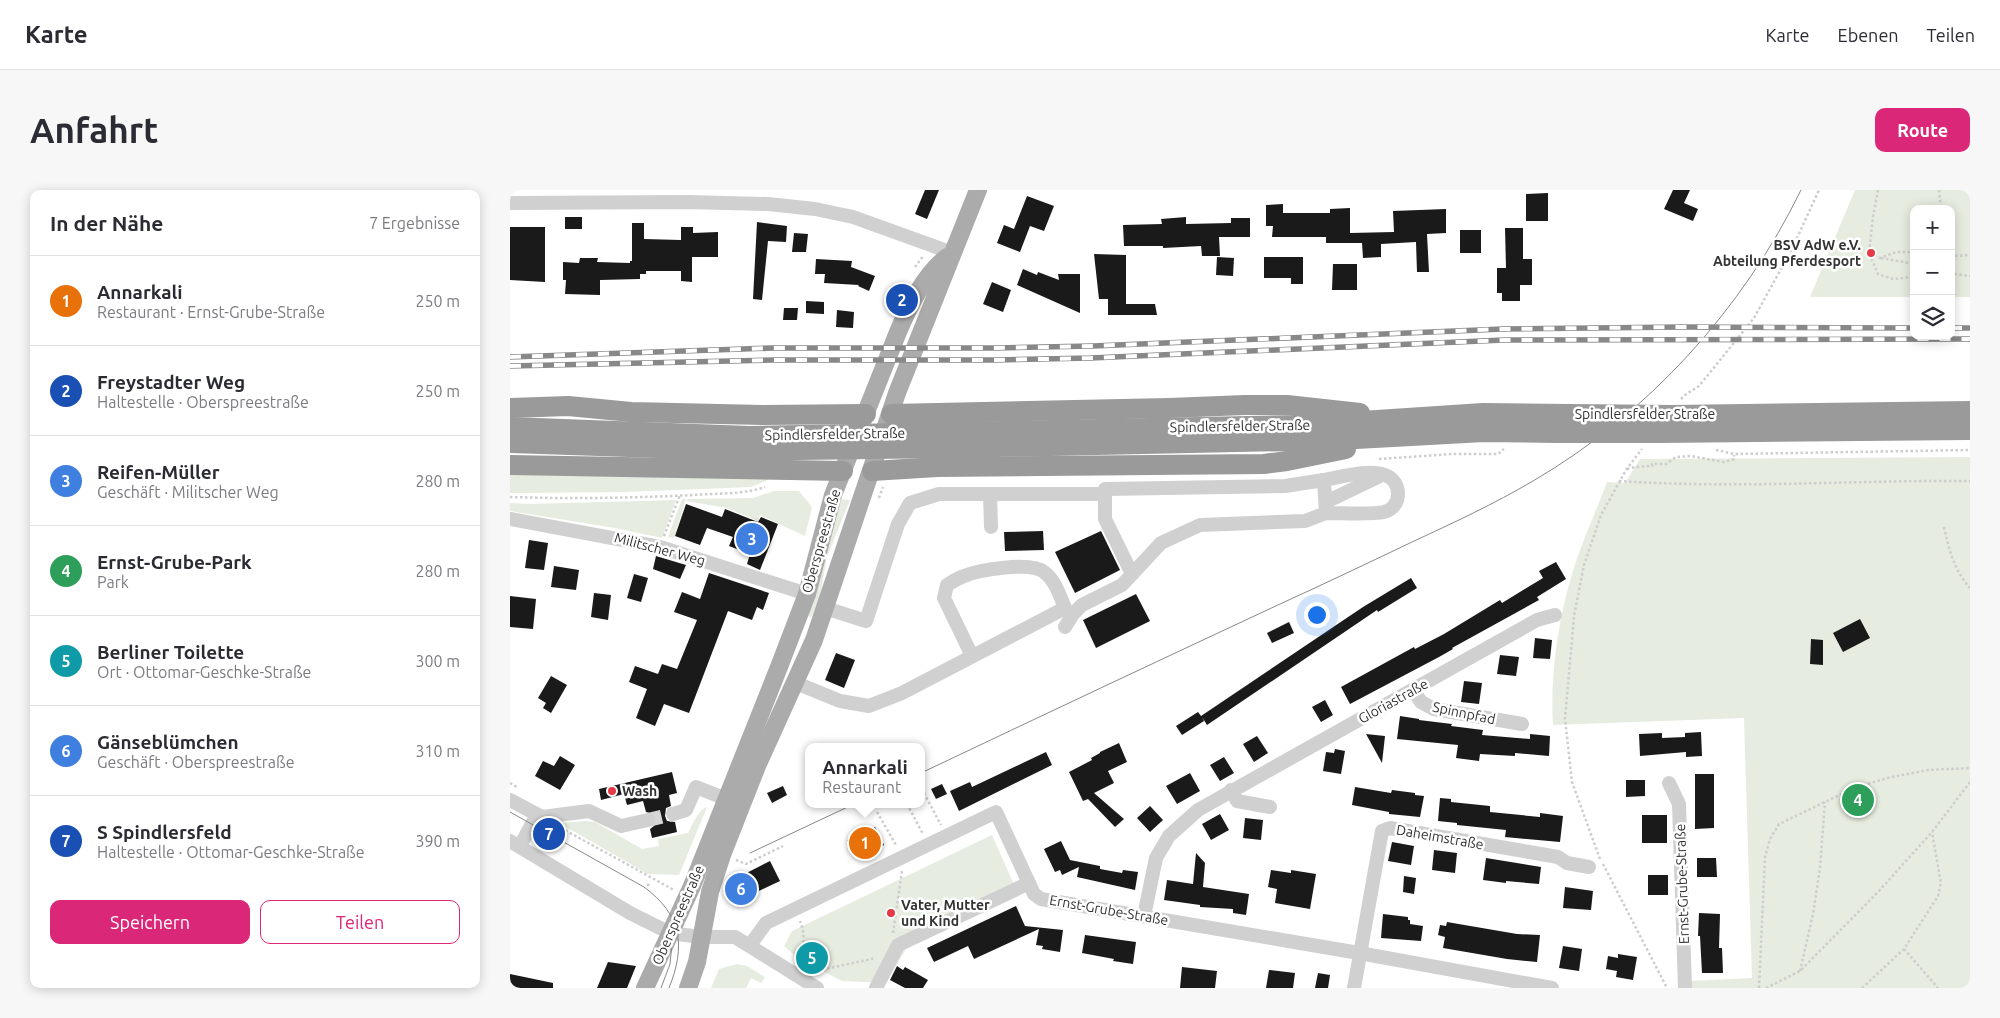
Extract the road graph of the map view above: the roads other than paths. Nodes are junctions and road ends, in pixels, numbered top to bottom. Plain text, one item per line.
1 (978, 190) edge
2 (688, 196) edge
3 (510, 203) edge
4 (954, 252) junction
5 (510, 408) edge
6 (1970, 411) edge
7 (866, 414) junction
8 (891, 414) junction
9 (510, 427) edge
10 (1399, 428) junction
11 (1970, 430) edge
12 (799, 443) junction
13 (510, 444) edge
14 (510, 465) edge
15 (843, 471) junction
16 (872, 471) junction
17 (1386, 475) junction
18 (1324, 480) junction
19 (990, 494) junction
20 (1105, 494) junction
21 (1326, 508) junction
22 (510, 518) edge
23 (991, 526) dead end
24 (1132, 574) junction
25 (807, 594) junction
26 (825, 608) junction
27 (1555, 615) dead end
28 (1065, 627) dead end
29 (972, 656) junction
30 (776, 675) junction
31 (796, 683) junction
32 (1413, 690) junction
33 (1522, 724) dead end
34 (1669, 783) dead end
35 (1232, 790) junction
36 (726, 799) junction
37 (510, 800) edge
38 (1270, 807) dead end
39 (673, 814) tunnel mouth
40 (542, 817) junction
41 (648, 820) tunnel mouth
42 (515, 844) edge
43 (1589, 867) dead end
44 (1029, 883) junction
45 (1144, 916) junction
46 (670, 933) junction
47 (701, 937) junction
48 (750, 945) junction
49 (1360, 953) junction
50 (646, 988) edge
51 (688, 988) edge
52 (817, 988) edge
53 (876, 988) edge
54 (1354, 988) edge
55 (1546, 988) edge
56 (1685, 988) edge

1 - 4 main road, Oberspreestraße
2 - 3 street
2 - 4 street
4 - 7 main road, Oberspreestraße
4 - 8 main road, Oberspreestraße
5 - 7 highway
6 - 10 highway, Spindlersfelder Straße, bridge
7 - 8 main road, Spindlersfelder Straße
7 - 15 main road, Oberspreestraße
8 - 10 highway
8 - 16 main road, Oberspreestraße
9 - 12 highway, Spindlersfelder Straße
10 - 11 highway, Spindlersfelder Straße, bridge
10 - 12 highway, Spindlersfelder Straße, bridge
10 - 16 highway
12 - 13 highway, Spindlersfelder Straße
14 - 15 highway
15 - 16 main road
15 - 25 main road, Oberspreestraße
16 - 26 main road, Oberspreestraße
17 - 18 street
17 - 21 street
17 - 21 street
18 - 20 street
18 - 21 street
19 - 20 street
19 - 23 street
19 - 26 street
20 - 24 street
21 - 24 street
22 - 25 street, Militscher Weg
24 - 28 street
25 - 30 main road, Oberspreestraße
26 - 31 main road, Oberspreestraße
27 - 32 street, Gloriastraße
29 - 29 street
29 - 31 street
30 - 31 main road
30 - 36 main road, Oberspreestraße
31 - 47 main road, Oberspreestraße
32 - 33 street, Spinnpfad
32 - 35 street, Gloriastraße
34 - 56 street, Ernst-Grube-Straße
35 - 38 street
35 - 45 street, Gloriastraße
36 - 39 street
36 - 46 main road, Oberspreestraße
37 - 40 street
40 - 41 street
40 - 42 street
42 - 46 street
43 - 49 street, Daheimstraße
44 - 45 street, Ernst-Grube-Straße
44 - 48 street, Ernst-Grube-Straße
44 - 53 street
45 - 49 street, Ernst-Grube-Straße
46 - 47 street
46 - 50 main road, Oberspreestraße
47 - 48 street
47 - 51 main road, Oberspreestraße
48 - 52 street
49 - 54 street
49 - 55 street, Ernst-Grube-Straße

